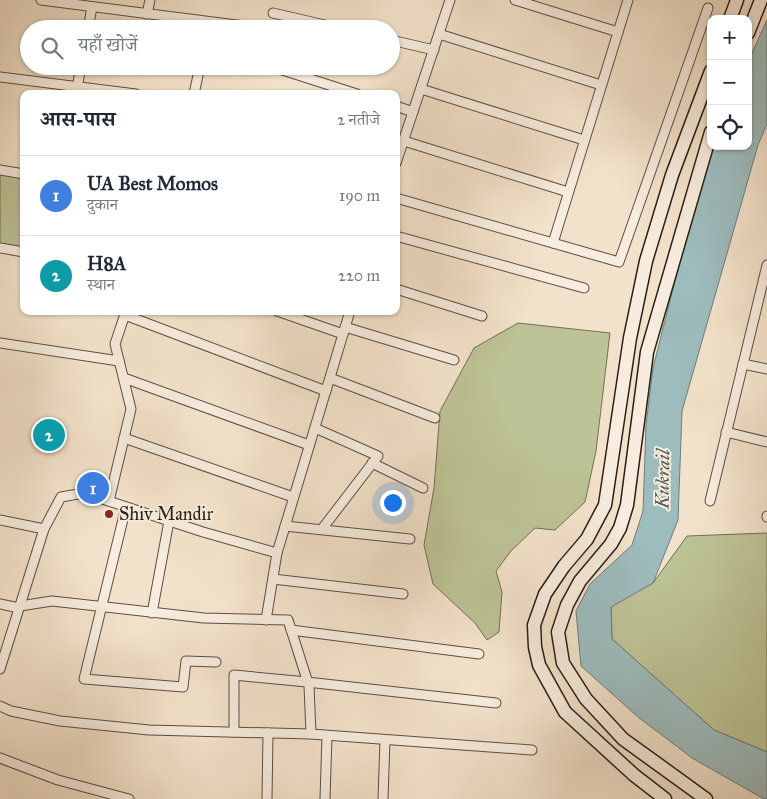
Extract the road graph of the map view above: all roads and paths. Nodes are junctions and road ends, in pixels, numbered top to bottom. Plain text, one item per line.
1 (45, 0) edge
2 (150, 0) edge
3 (450, 0) edge
4 (515, 0) edge
5 (628, 0) edge
6 (737, 0) edge
7 (761, 0) edge
8 (92, 7) junction
9 (708, 8) dead end
10 (274, 13) dead end
11 (147, 14) junction
12 (731, 15) edge
13 (90, 20) edge
14 (178, 20) edge
15 (304, 20) edge
16 (752, 24) edge
17 (618, 32) junction
18 (439, 34) junction
19 (400, 42) edge
20 (434, 50) junction
21 (80, 75) edge
22 (198, 75) edge
23 (298, 75) edge
24 (0, 77) edge
25 (707, 82) edge
26 (602, 85) junction
27 (77, 90) edge
28 (195, 90) edge
29 (345, 90) edge
30 (421, 90) junction
31 (400, 107) edge
32 (413, 112) junction
33 (584, 140) junction
34 (404, 141) junction
35 (707, 146) edge
36 (400, 152) edge
37 (0, 170) edge
38 (20, 173) edge
39 (568, 192) junction
40 (400, 199) edge
41 (400, 237) edge
42 (553, 243) junction
43 (0, 248) edge
44 (20, 251) edge
45 (767, 265) edge
46 (584, 288) dead end
47 (400, 290) edge
48 (763, 296) edge
49 (124, 315) edge
50 (130, 315) edge
51 (290, 315) edge
52 (349, 315) edge
53 (482, 316) dead end
54 (344, 331) junction
55 (0, 343) edge
56 (454, 360) dead end
57 (120, 361) junction
58 (743, 364) junction
59 (767, 369) edge
60 (124, 378) junction
61 (330, 378) junction
62 (326, 391) junction
63 (435, 418) dead end
64 (315, 428) junction
65 (726, 432) junction
66 (124, 438) junction
67 (767, 442) edge
68 (310, 445) junction
69 (372, 463) junction
70 (423, 488) dead end
71 (293, 497) junction
72 (109, 501) junction
73 (710, 501) dead end
74 (126, 507) junction
75 (0, 520) edge
76 (169, 521) junction
77 (285, 526) junction
78 (44, 529) junction
79 (322, 530) junction
80 (410, 538) dead end
81 (276, 553) junction
82 (273, 579) junction
83 (403, 594) dead end
84 (0, 604) edge
85 (19, 607) junction
86 (101, 607) junction
87 (152, 612) junction
88 (266, 620) junction
89 (291, 630) junction
90 (479, 654) dead end
91 (216, 662) dead end
92 (0, 669) edge
93 (307, 682) junction
94 (496, 703) dead end
95 (0, 706) edge
96 (234, 732) junction
97 (268, 733) junction
98 (310, 734) junction
99 (327, 736) junction
100 (385, 740) junction
101 (532, 750) dead end
102 (0, 758) edge
103 (661, 798) edge
104 (129, 799) edge
105 (268, 799) edge
106 (325, 799) edge
107 (384, 799) edge
108 (706, 799) edge

1 - 8 street
2 - 11 street
3 - 18 street
4 - 17 street
5 - 17 street
6 - 12 street
7 - 16 street
8 - 11 street
8 - 13 street
9 - 42 street
10 - 15 street
11 - 14 street
17 - 26 street
18 - 20 street
18 - 26 street
19 - 20 street
20 - 30 street
21 - 27 street
22 - 28 street
23 - 29 street
24 - 27 street
25 - 103 street
26 - 33 street
30 - 32 street
30 - 33 street
31 - 32 street
32 - 34 street
33 - 39 street
34 - 36 street
34 - 39 street
35 - 108 street
37 - 38 street
39 - 42 street
40 - 42 street
41 - 46 street
43 - 44 street
45 - 48 street
47 - 53 street
48 - 58 street
49 - 57 street
50 - 62 street
51 - 54 street
52 - 54 street
54 - 56 street
54 - 61 street
55 - 57 street
57 - 60 street
58 - 59 street
58 - 65 street
60 - 66 street
60 - 68 street
61 - 62 street
61 - 63 street
62 - 64 street
64 - 68 street
64 - 69 street
65 - 67 street
65 - 73 street
66 - 71 street
66 - 72 street
68 - 71 street
69 - 70 street
69 - 79 street
71 - 77 street
72 - 74 street
72 - 78 street
74 - 76 street
74 - 86 street
75 - 78 street
76 - 81 street
76 - 87 street
77 - 79 street
77 - 81 street
78 - 85 street
79 - 80 street
81 - 82 street
82 - 83 street
82 - 88 street
84 - 85 street
85 - 86 street
85 - 92 street
86 - 87 street
86 - 91 street
87 - 88 street
88 - 89 street
89 - 90 street
89 - 93 street
93 - 94 street
93 - 96 street
93 - 98 street
95 - 96 street
96 - 97 street
97 - 98 street
97 - 105 street
98 - 99 street
99 - 100 street
99 - 106 street
100 - 101 street
100 - 107 street
102 - 104 street

